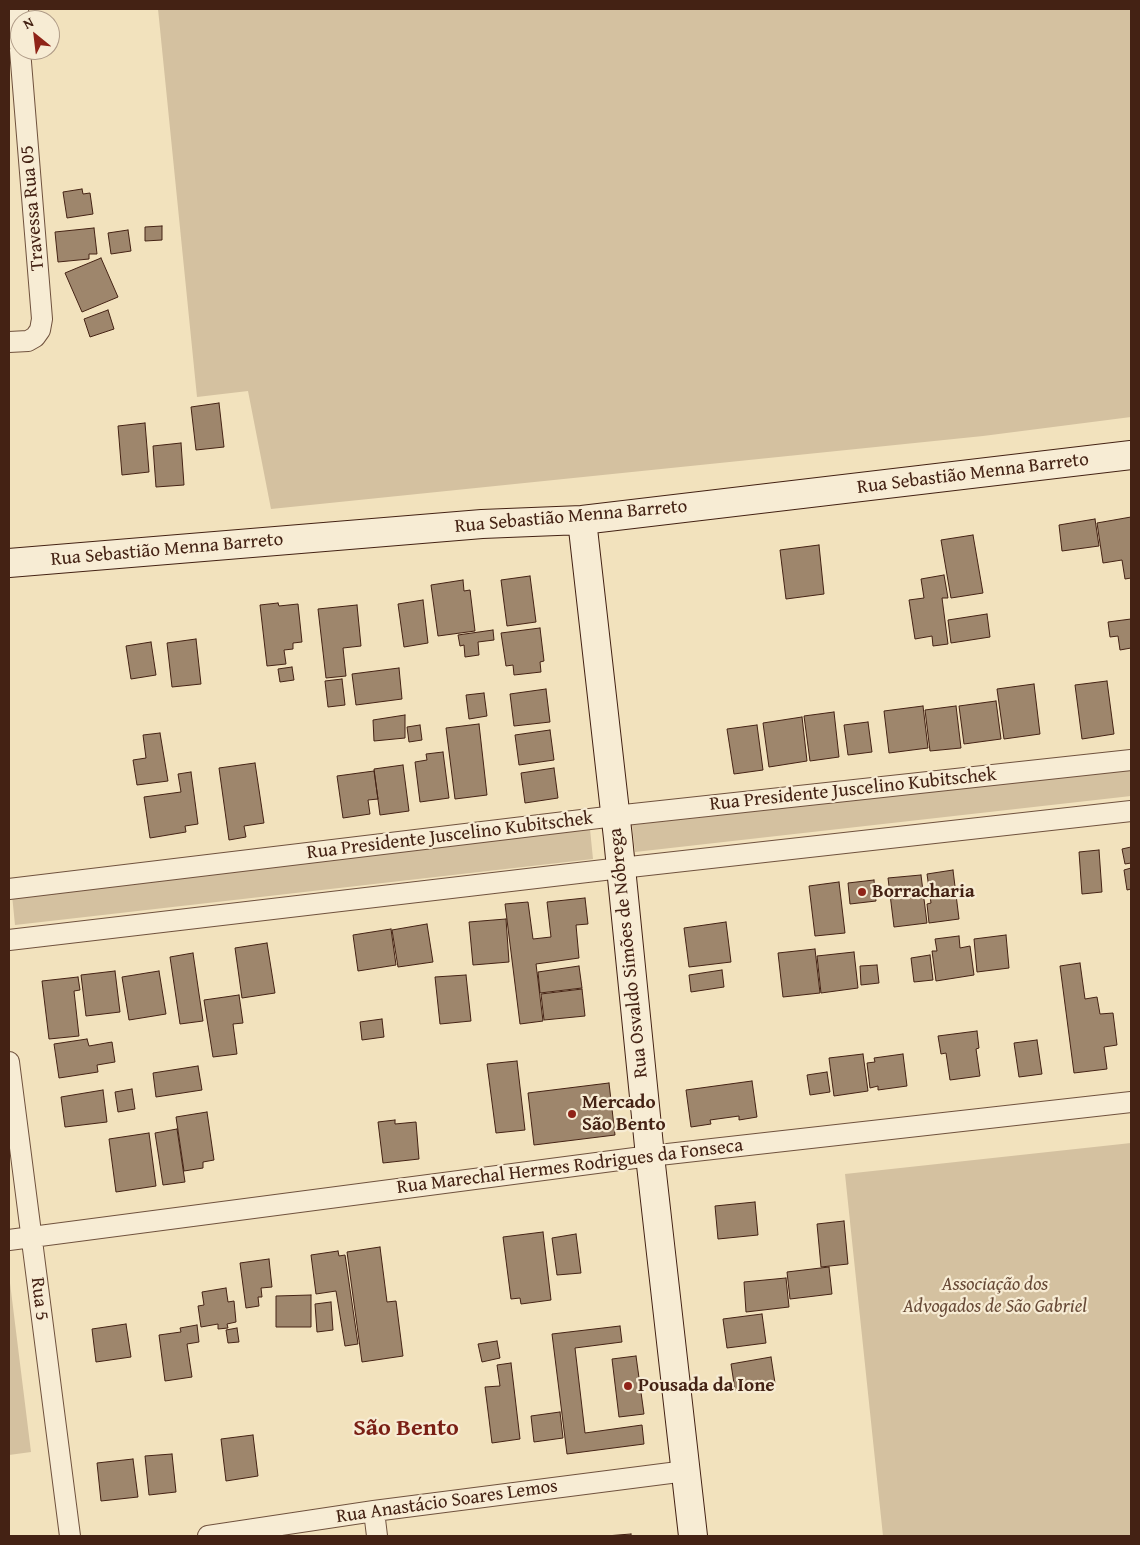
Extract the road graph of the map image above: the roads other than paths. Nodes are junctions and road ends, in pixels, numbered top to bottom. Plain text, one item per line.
1 (21, 60) edge
2 (9, 342) edge
3 (1131, 455) edge
4 (582, 520) junction
5 (9, 563) edge
6 (1131, 760) edge
7 (1131, 811) edge
8 (615, 816) junction
9 (620, 868) junction
10 (9, 889) edge
11 (9, 940) edge
12 (9, 1062) edge
13 (1131, 1102) edge
14 (650, 1156) junction
15 (32, 1238) junction
16 (9, 1240) edge
17 (686, 1471) junction
18 (374, 1511) junction
19 (70, 1536) edge
20 (208, 1536) edge
21 (377, 1536) edge
22 (693, 1536) edge

1 - 2 street, Travessa Rua 05
3 - 4 main road, Rua Sebastião Menna Barreto
4 - 5 main road, Rua Sebastião Menna Barreto
4 - 8 main road, Rua Osvaldo Simões de Nóbrega
6 - 8 street, Rua Presidente Juscelino Kubitschek
7 - 9 street
8 - 9 main road, Rua Osvaldo Simões de Nóbrega
8 - 10 street, Rua Presidente Juscelino Kubitschek
9 - 11 street
9 - 14 main road, Rua Osvaldo Simões de Nóbrega
12 - 15 street, Rua 5
13 - 14 street, Rua Marechal Hermes Rodrigues da Fonseca
14 - 15 street, Rua Marechal Hermes Rodrigues da Fonseca
14 - 17 main road, Rua Osvaldo Simões de Nóbrega
15 - 16 street, Rua Marechal Hermes Rodrigues da Fonseca
15 - 19 street, Rua 5
17 - 18 street, Rua Anastácio Soares Lemos
17 - 22 main road, Rua Osvaldo Simões de Nóbrega
18 - 20 street, Rua Anastácio Soares Lemos
18 - 21 street

